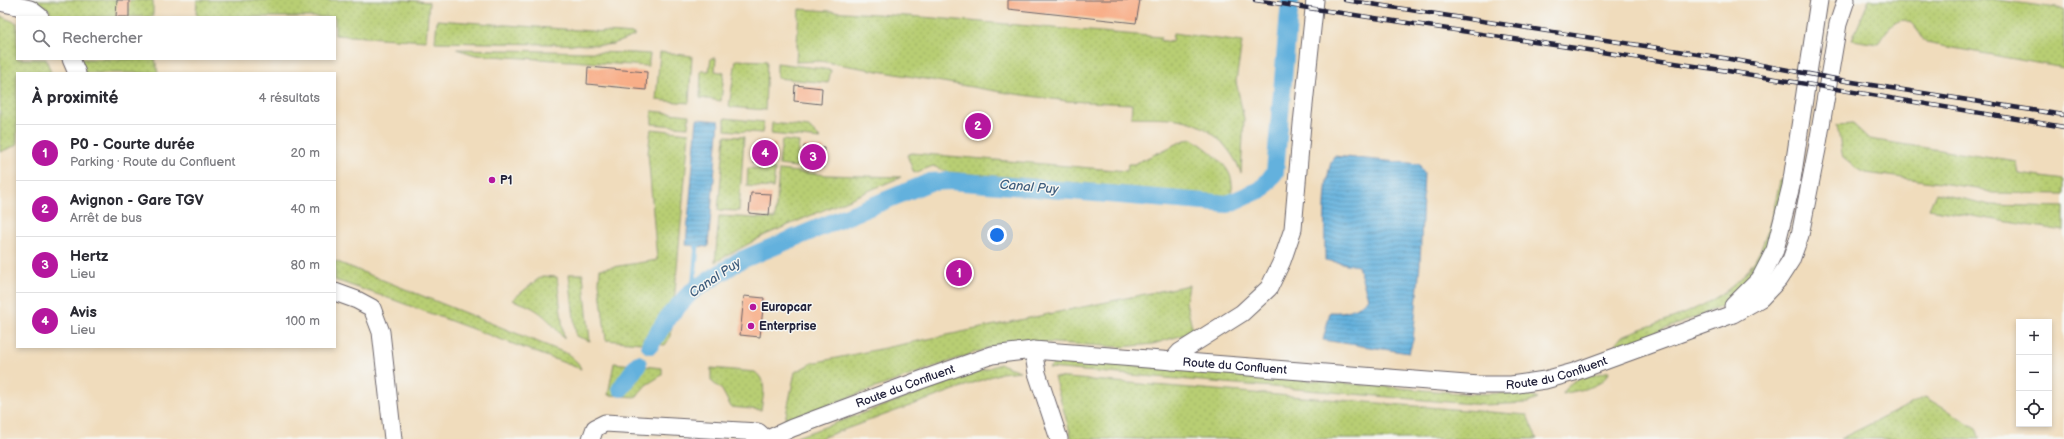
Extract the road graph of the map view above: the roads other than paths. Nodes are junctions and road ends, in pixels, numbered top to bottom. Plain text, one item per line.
1 (1315, 0) edge
2 (1819, 0) edge
3 (1846, 0) edge
4 (0, 2) edge
5 (39, 16) edge
6 (71, 60) edge
7 (77, 72) edge
8 (336, 292) edge
9 (1708, 324) junction
10 (1033, 350) junction
11 (1172, 361) junction
12 (770, 437) edge
13 (393, 439) edge
14 (591, 439) edge
15 (1059, 439) edge

1 - 11 street
2 - 9 street
3 - 9 street
4 - 5 street
6 - 7 street
8 - 13 street
9 - 11 street, Route du Confluent
10 - 11 street, Route du Confluent
10 - 12 street, Route du Confluent
10 - 15 street
12 - 14 street

